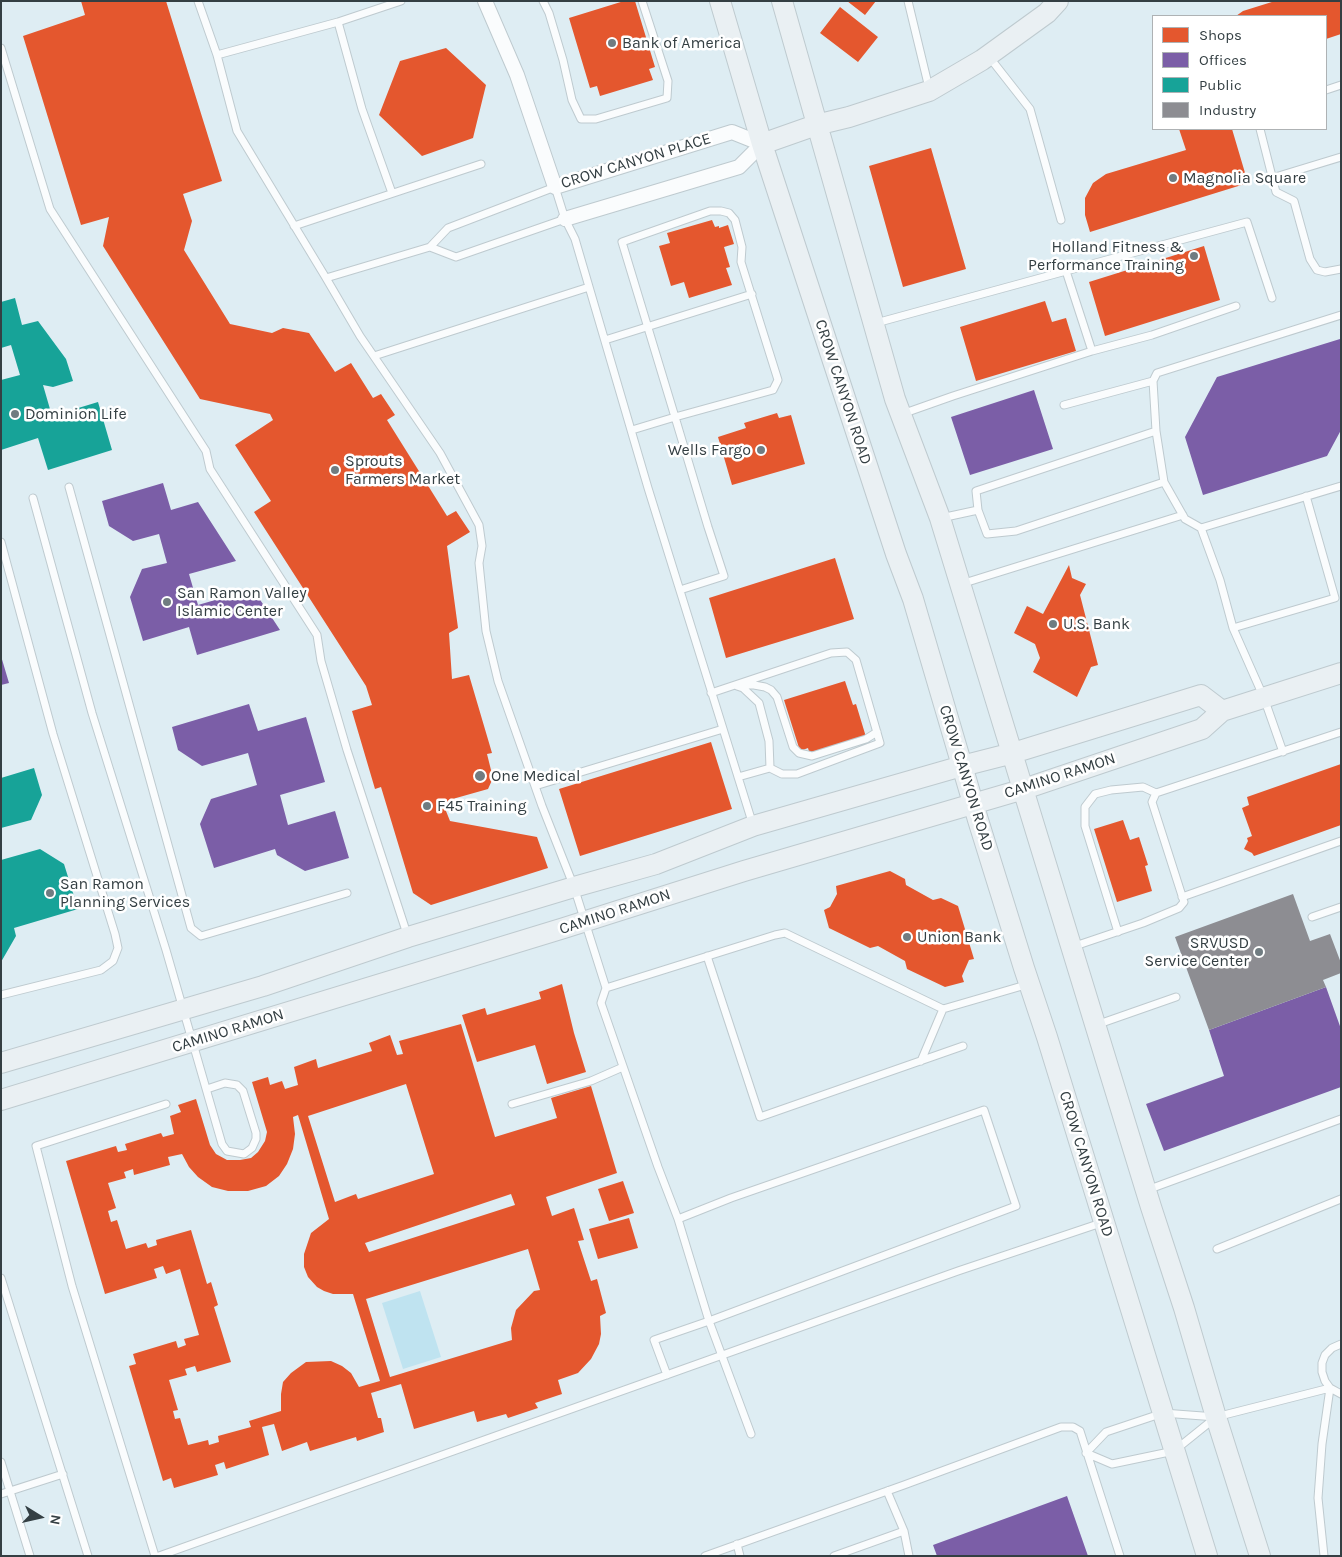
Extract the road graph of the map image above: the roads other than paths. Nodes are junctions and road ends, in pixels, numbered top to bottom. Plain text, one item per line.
1 (198, 1) edge
2 (401, 1) edge
3 (485, 1) edge
4 (542, 1) edge
5 (642, 1) edge
6 (720, 1) edge
7 (782, 1) edge
8 (908, 1) edge
9 (1058, 1) edge
10 (338, 22) junction
11 (1, 48) edge
12 (216, 55) junction
13 (988, 55) junction
14 (1341, 85) edge
15 (1327, 90) edge
16 (929, 91) junction
17 (816, 125) junction
18 (1260, 130) edge
19 (762, 144) junction
20 (1341, 157) edge
21 (481, 164) dead end
22 (1272, 178) junction
23 (555, 187) junction
24 (392, 193) junction
25 (565, 219) junction
26 (1061, 220) dead end
27 (294, 226) junction
28 (430, 247) junction
29 (1341, 269) edge
30 (1066, 271) junction
31 (326, 278) junction
32 (589, 287) junction
33 (752, 294) junction
34 (1272, 298) dead end
35 (1236, 306) dead end
36 (1341, 314) edge
37 (873, 324) junction
38 (648, 327) junction
39 (605, 340) junction
40 (1092, 351) junction
41 (374, 356) junction
42 (1153, 381) junction
43 (1064, 405) dead end
44 (901, 414) junction
45 (675, 418) junction
46 (632, 430) junction
47 (1156, 431) junction
48 (1164, 482) junction
49 (1341, 486) edge
50 (69, 488) dead end
51 (1306, 496) junction
52 (33, 498) dead end
53 (978, 510) junction
54 (1183, 515) junction
55 (940, 518) junction
56 (1201, 528) junction
57 (1, 542) edge
58 (960, 584) junction
59 (680, 590) junction
60 (1233, 628) junction
61 (1341, 673) edge
62 (733, 685) junction
63 (711, 693) junction
64 (1264, 698) junction
65 (1222, 711) junction
66 (723, 729) junction
67 (877, 732) junction
68 (1341, 732) edge
69 (1283, 752) junction
70 (1013, 753) junction
71 (962, 766) junction
72 (770, 768) junction
73 (738, 777) junction
74 (535, 786) junction
75 (1024, 789) junction
76 (1156, 793) junction
77 (973, 804) junction
78 (753, 826) junction
79 (1341, 840) edge
80 (574, 887) junction
81 (347, 893) dead end
82 (1182, 897) junction
83 (1341, 907) edge
84 (1312, 917) dead end
85 (584, 922) junction
86 (1118, 932) junction
87 (408, 937) junction
88 (1072, 947) junction
89 (707, 956) junction
90 (1029, 984) junction
91 (606, 988) junction
92 (1, 995) edge
93 (1176, 997) dead end
94 (183, 1009) junction
95 (942, 1009) junction
96 (1096, 1026) junction
97 (193, 1042) junction
98 (963, 1046) dead end
99 (921, 1061) junction
100 (1, 1063) edge
101 (624, 1067) junction
102 (207, 1088) junction
103 (1, 1100) edge
104 (166, 1104) dead end
105 (512, 1104) dead end
106 (1341, 1119) edge
107 (1146, 1190) junction
108 (1341, 1199) edge
109 (678, 1219) junction
110 (1104, 1222) junction
111 (1217, 1249) dead end
112 (1, 1278) edge
113 (709, 1321) junction
114 (1341, 1344) edge
115 (721, 1355) junction
116 (667, 1375) junction
117 (1330, 1388) junction
118 (1341, 1394) edge
119 (1163, 1413) junction
120 (1216, 1418) junction
121 (751, 1434) dead end
122 (1174, 1451) junction
123 (1086, 1453) junction
124 (1, 1462) edge
125 (63, 1474) junction
126 (10, 1491) junction
127 (887, 1491) junction
128 (1, 1494) edge
129 (904, 1531) junction
130 (737, 1544) junction
131 (30, 1556) edge
132 (88, 1556) edge
133 (157, 1556) edge
134 (705, 1556) edge
135 (740, 1556) edge
136 (834, 1556) edge
137 (909, 1556) edge
138 (1120, 1556) edge
139 (1207, 1556) edge
140 (1260, 1556) edge
141 (1324, 1556) edge

1 - 12 lane
2 - 10 lane
3 - 23 street, CROW CANYON PLACE
4 - 5 lane
6 - 19 main road, CROW CANYON ROAD
7 - 17 main road
8 - 16 lane
9 - 13 main road
10 - 12 lane
10 - 24 lane
11 - 87 lane
12 - 27 lane
13 - 16 main road
13 - 26 lane
14 - 15 lane
16 - 17 main road
17 - 19 main road
17 - 37 main road
18 - 22 lane
19 - 23 street, CROW CANYON PLACE
19 - 25 street
19 - 71 main road, CROW CANYON ROAD
20 - 22 lane
21 - 24 lane
22 - 29 lane
23 - 25 lane
23 - 28 lane
24 - 27 lane
25 - 28 lane
25 - 32 lane
27 - 31 lane
28 - 31 lane
30 - 34 lane
30 - 37 lane
30 - 40 lane
31 - 41 lane
32 - 39 lane
32 - 41 lane
33 - 38 lane
33 - 38 lane
33 - 45 lane
35 - 40 lane
36 - 42 lane
37 - 44 main road
38 - 39 lane
38 - 45 lane
39 - 46 lane
40 - 44 lane
41 - 74 lane
42 - 43 lane
42 - 47 lane
44 - 55 main road
45 - 46 lane
45 - 59 lane
46 - 59 lane
47 - 48 lane
47 - 53 lane
48 - 53 lane
48 - 54 lane
49 - 51 lane
50 - 81 lane
51 - 56 lane
51 - 60 lane
52 - 94 lane
53 - 55 lane
54 - 56 lane
54 - 58 lane
55 - 58 main road
56 - 60 lane
57 - 92 lane
58 - 70 main road
59 - 63 lane
60 - 64 lane
61 - 64 main road, CAMINO RAMON
62 - 63 lane
62 - 67 lane
62 - 67 lane
62 - 72 lane
63 - 66 lane
64 - 65 main road, CAMINO RAMON
64 - 69 lane
65 - 70 main road, CAMINO RAMON
65 - 75 main road, CAMINO RAMON
66 - 73 lane
66 - 74 lane
67 - 72 lane
68 - 69 lane
69 - 76 lane
70 - 71 main road, CAMINO RAMON
70 - 75 main road
71 - 77 main road, CROW CANYON ROAD
71 - 78 main road, CAMINO RAMON
72 - 73 lane
73 - 78 lane
74 - 80 lane
75 - 77 main road, CAMINO RAMON
75 - 88 main road
76 - 82 lane
76 - 86 lane
77 - 85 main road, CAMINO RAMON
77 - 90 main road, CROW CANYON ROAD
78 - 80 main road, CAMINO RAMON
79 - 82 lane
80 - 85 lane
80 - 87 main road, CAMINO RAMON
82 - 86 lane
83 - 84 lane
85 - 91 lane
85 - 97 main road, CAMINO RAMON
86 - 88 lane
87 - 94 main road, CAMINO RAMON
88 - 96 main road
89 - 91 lane
89 - 95 lane
89 - 99 lane
90 - 95 lane
90 - 110 main road, CROW CANYON ROAD
91 - 101 lane
93 - 96 lane
94 - 97 lane
94 - 100 main road, CAMINO RAMON
95 - 99 lane
96 - 107 main road
97 - 102 lane
97 - 103 main road, CAMINO RAMON
98 - 99 lane
101 - 105 lane
101 - 109 lane
102 - 102 lane
104 - 133 lane
106 - 107 lane
107 - 120 main road
108 - 111 lane
109 - 113 lane
109 - 113 lane
110 - 115 lane
110 - 119 main road, CROW CANYON ROAD
112 - 125 lane
113 - 115 lane
113 - 116 lane
114 - 117 lane
115 - 116 lane
115 - 121 lane
116 - 133 lane
117 - 118 lane
117 - 120 lane
117 - 141 lane
119 - 120 lane
119 - 122 main road, CROW CANYON ROAD
119 - 123 lane
120 - 122 lane
120 - 140 main road
122 - 123 lane
122 - 139 main road, CROW CANYON ROAD
123 - 127 lane
123 - 138 lane
124 - 126 lane
125 - 126 lane
125 - 132 lane
126 - 128 lane
126 - 131 lane
127 - 129 lane
127 - 130 lane
129 - 136 lane
129 - 137 lane
130 - 134 lane
130 - 135 lane

